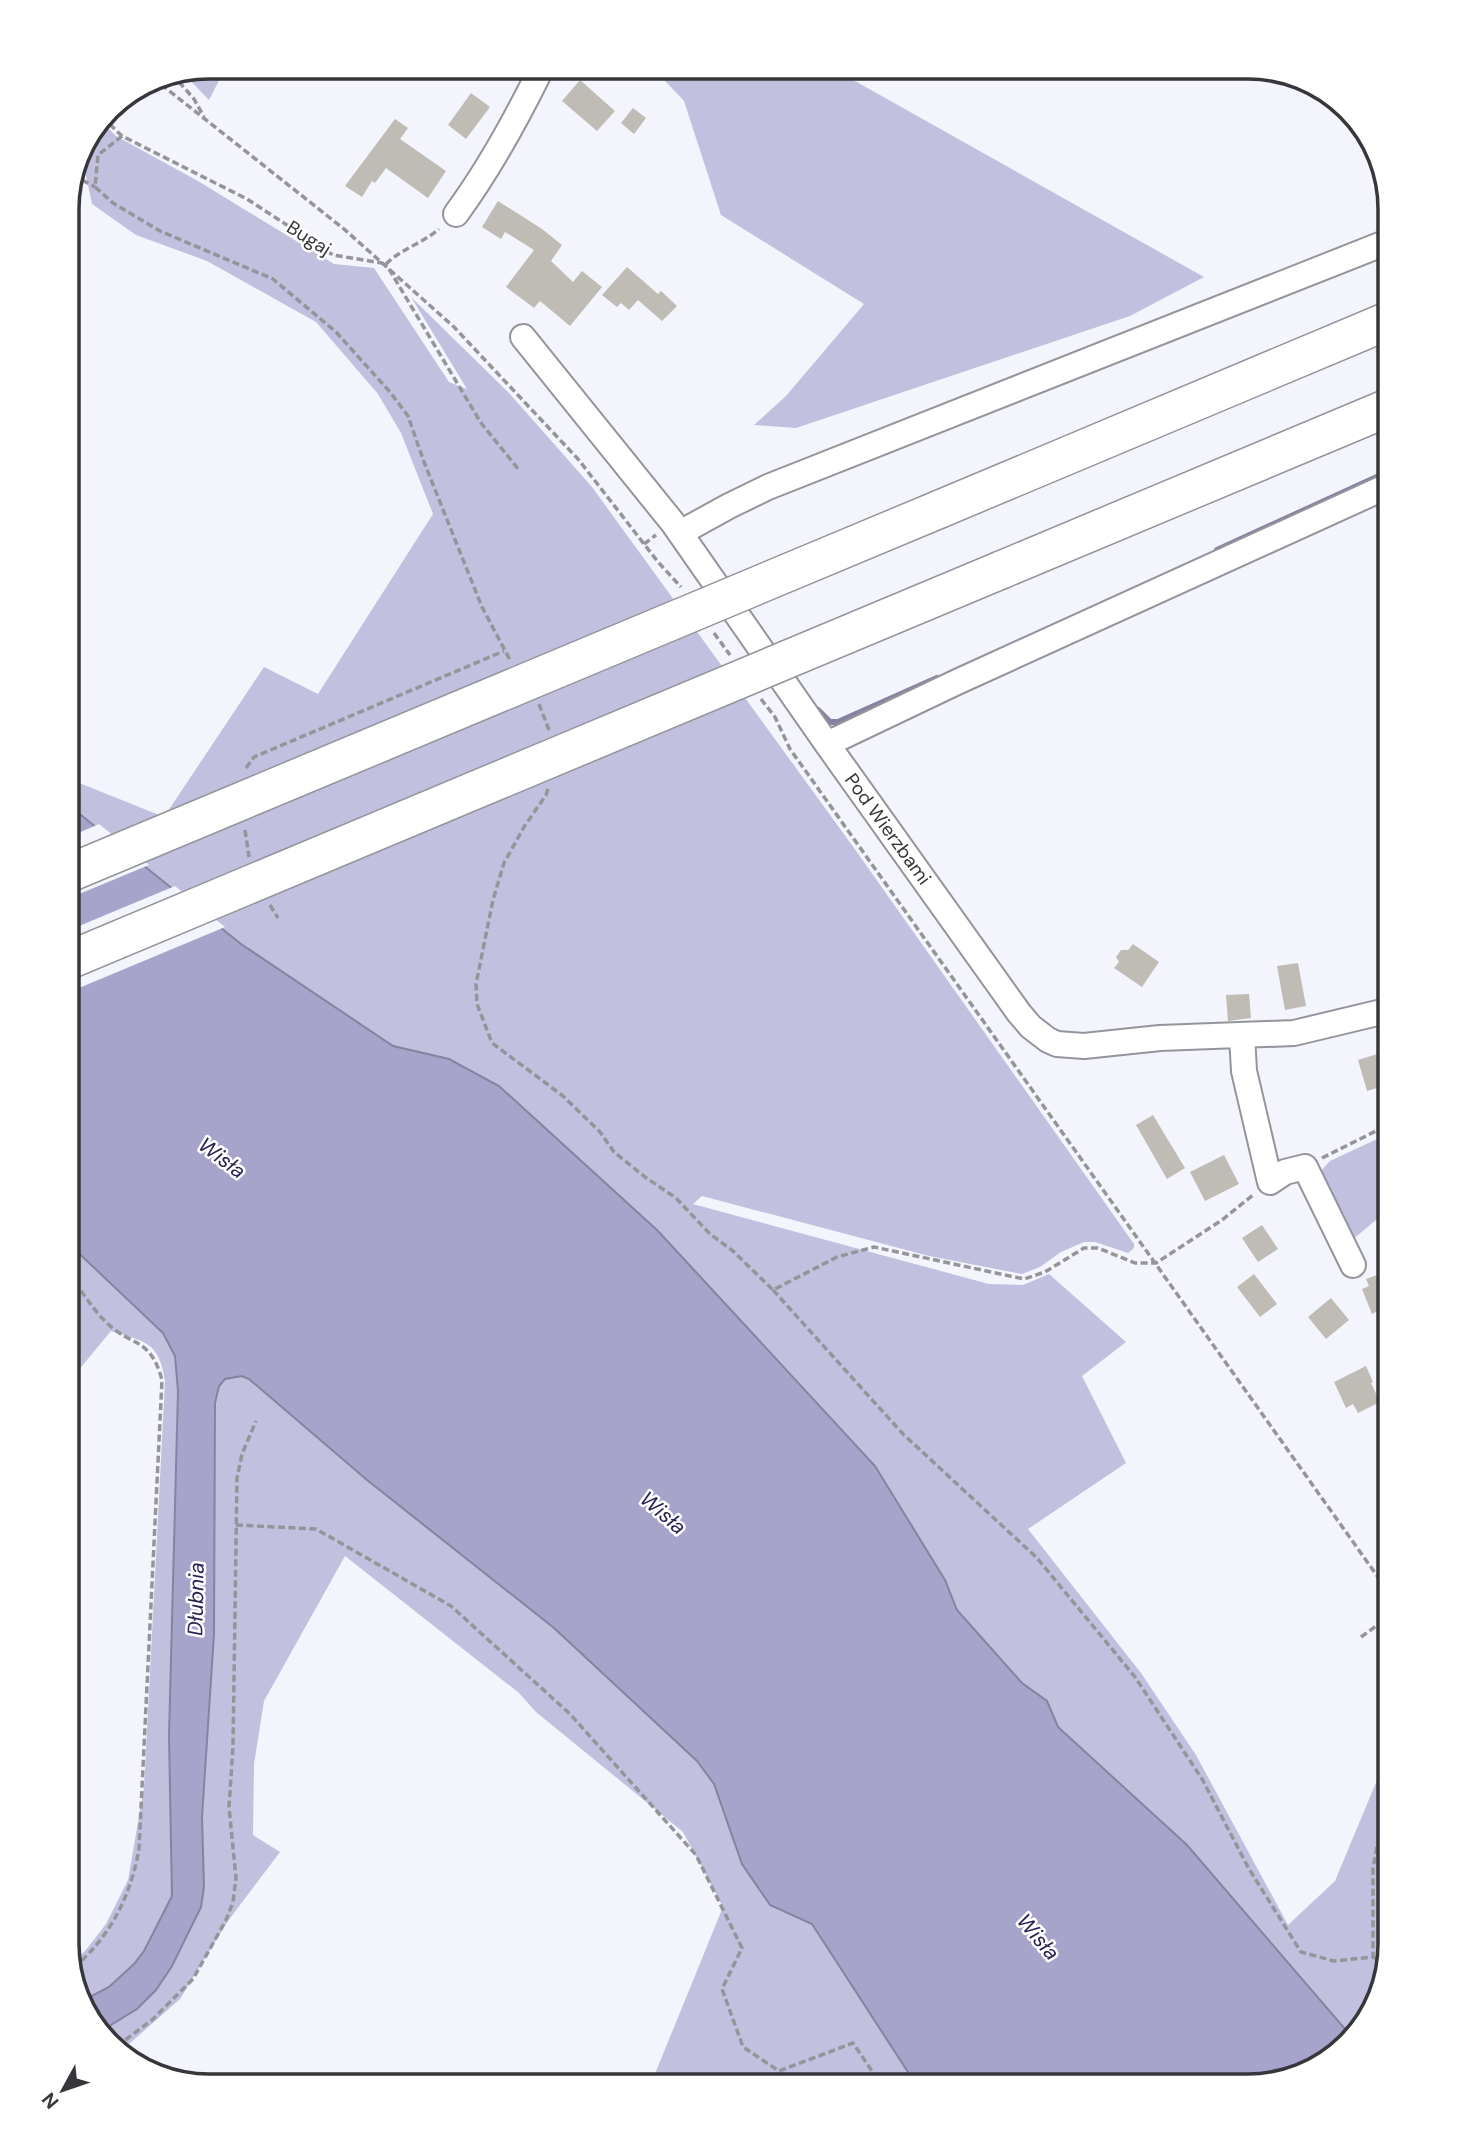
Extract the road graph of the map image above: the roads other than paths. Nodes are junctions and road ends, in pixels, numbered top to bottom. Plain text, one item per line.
1 (535, 79) edge
2 (456, 214) road end
3 (1378, 246) edge
4 (1378, 325) edge
5 (523, 337) dead end
6 (1378, 412) edge
7 (1378, 491) edge
8 (680, 533) junction
9 (827, 744) junction
10 (79, 869) edge
11 (79, 956) edge
12 (1378, 1013) edge
13 (1242, 1036) junction
14 (1353, 1265) dead end

1 - 2 street
3 - 8 street
4 - 10 highway, bridge
5 - 8 street, Pod Wierzbami
6 - 11 highway, bridge
7 - 9 street
8 - 9 street, Pod Wierzbami
9 - 13 street, Pod Wierzbami
12 - 13 street, Pod Wierzbami
13 - 14 street

